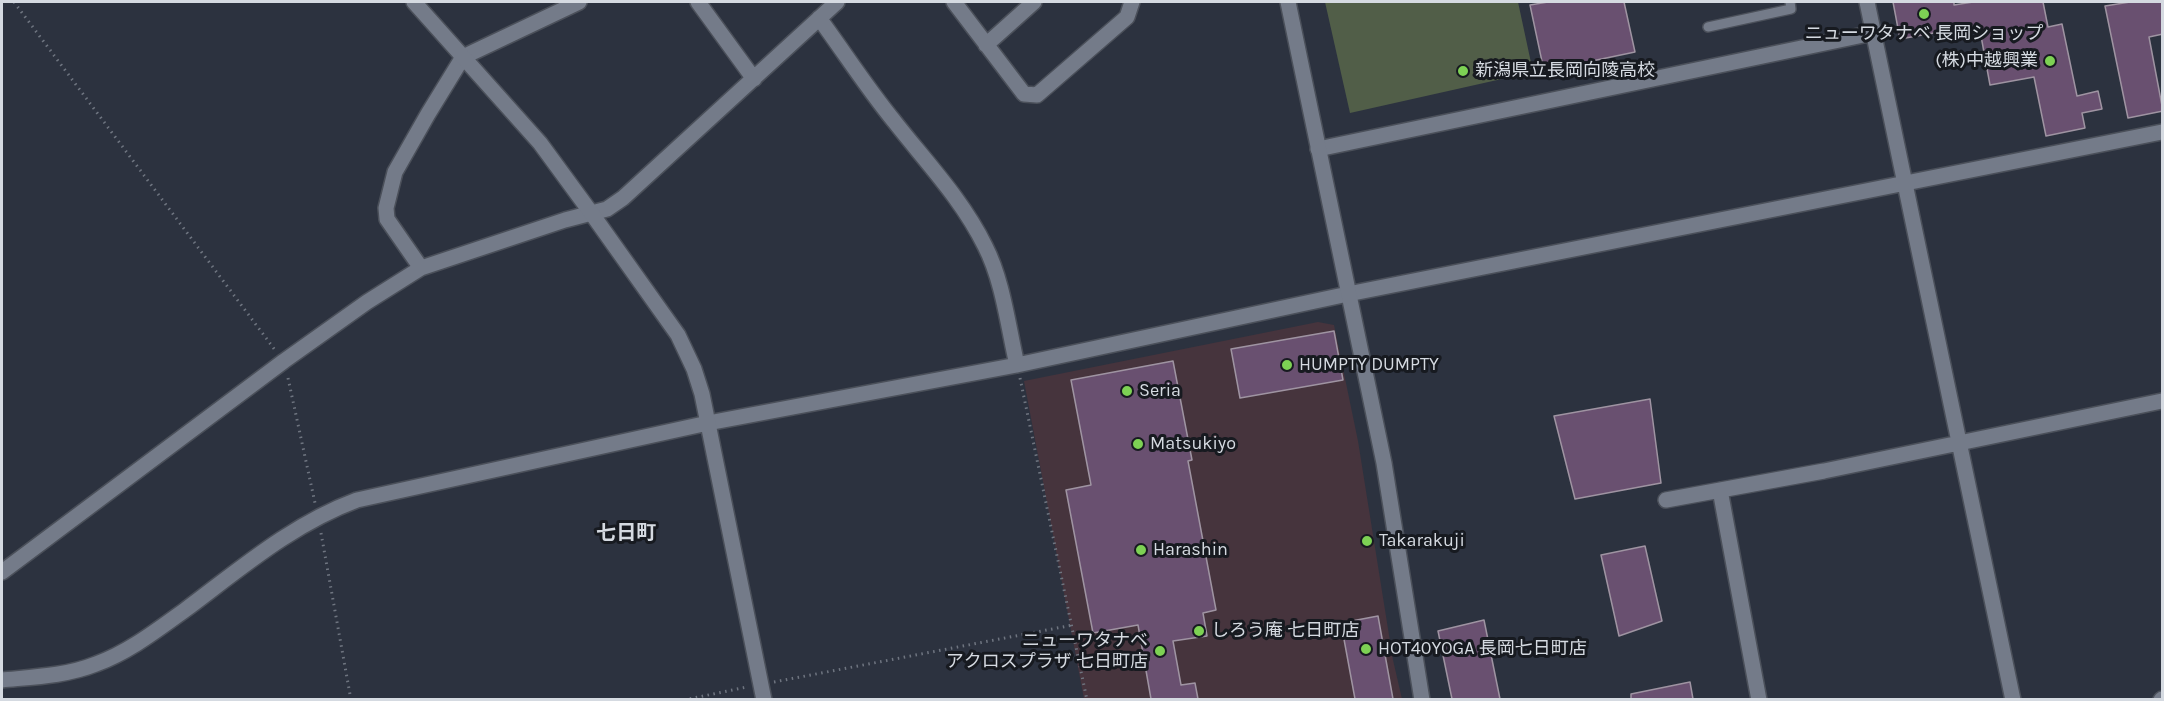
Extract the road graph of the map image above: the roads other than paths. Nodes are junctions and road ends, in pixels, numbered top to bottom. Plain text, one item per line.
1 (414, 2) edge
2 (579, 2) edge
3 (698, 2) edge
4 (837, 2) edge
5 (954, 2) edge
6 (1034, 2) edge
7 (1132, 2) edge
8 (1288, 2) edge
9 (1790, 2) edge
10 (1867, 2) edge
11 (559, 5) edge
12 (819, 18) junction
13 (1708, 27) dead end
14 (1873, 33) junction
15 (986, 45) junction
16 (463, 57) junction
17 (754, 79) junction
18 (2163, 132) edge
19 (1318, 149) junction
20 (1907, 183) junction
21 (592, 214) junction
22 (421, 268) junction
23 (1348, 294) junction
24 (1017, 365) junction
25 (2163, 401) edge
26 (708, 423) junction
27 (1960, 444) junction
28 (1720, 490) junction
29 (1666, 500) dead end
30 (2, 572) edge
31 (2, 680) edge
32 (762, 692) edge
33 (1422, 699) edge
34 (1760, 699) edge
35 (2013, 699) edge

1 - 16 street
2 - 11 street
3 - 17 street
4 - 12 street
5 - 15 street
6 - 15 street
7 - 15 street
8 - 19 street
9 - 13 lane
10 - 14 street
11 - 16 street
12 - 17 street
12 - 24 street
14 - 19 street
14 - 20 street
16 - 21 street
16 - 22 street
17 - 21 street
18 - 20 street
19 - 23 street
20 - 23 street
20 - 27 street
21 - 22 street
21 - 26 street
22 - 30 street
23 - 24 street
23 - 33 street
24 - 26 street
25 - 27 street
26 - 31 street
26 - 32 street
27 - 28 street
27 - 35 street
28 - 29 street
28 - 34 street

